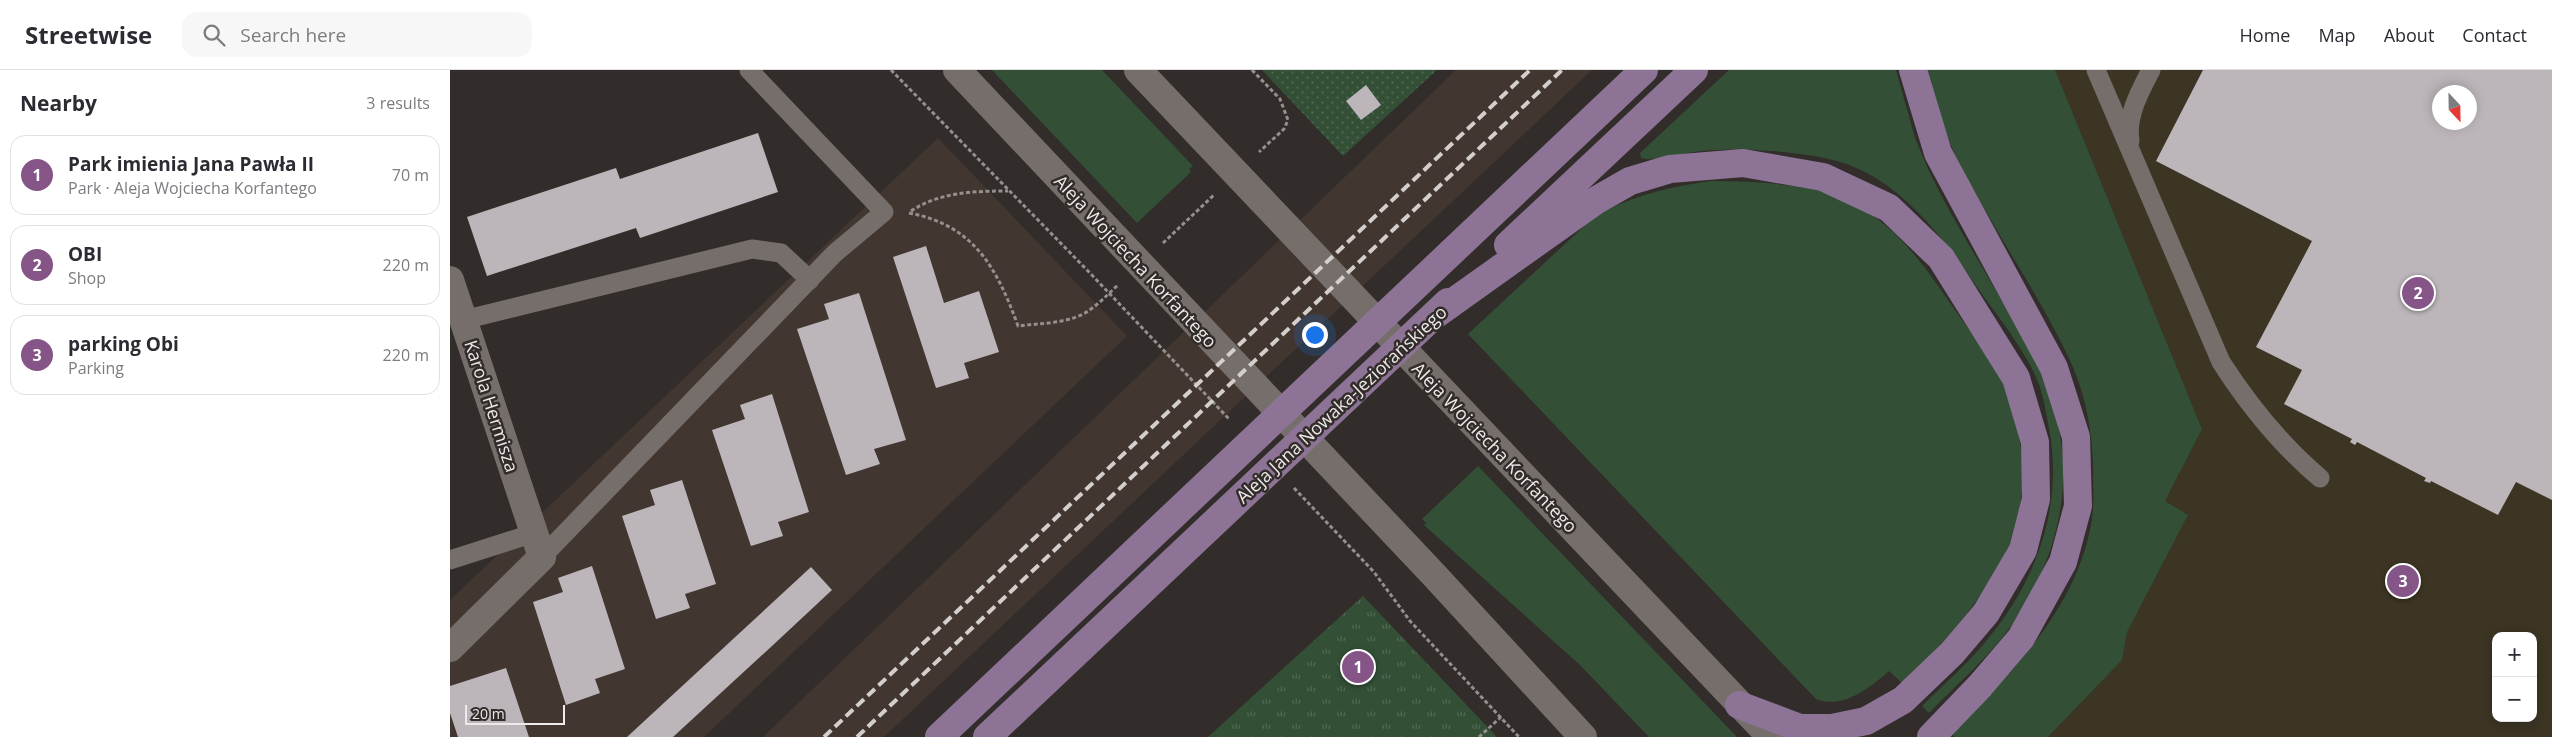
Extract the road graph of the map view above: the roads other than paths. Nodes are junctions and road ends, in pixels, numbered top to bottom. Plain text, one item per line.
1 (749, 70) edge
2 (957, 70) edge
3 (1138, 70) edge
4 (1644, 70) edge
5 (1694, 70) edge
6 (1914, 70) edge
7 (2096, 70) edge
8 (2151, 70) edge
9 (2140, 171) junction
10 (450, 280) edge
11 (810, 280) junction
12 (1435, 315) junction
13 (463, 320) junction
14 (2320, 478) dead end
15 (538, 545) junction
16 (450, 560) edge
17 (450, 648) edge
18 (1740, 705) junction
19 (939, 737) edge
20 (987, 737) edge
21 (1583, 737) edge
22 (1771, 737) edge
23 (1931, 737) edge

1 - 11 lane
2 - 21 main road, Aleja Wojciecha Korfantego
3 - 18 main road, Aleja Wojciecha Korfantego
4 - 19 main road, Aleja Jana Nowaka-Jeziorańskiego
5 - 12 main road, Aleja Jana Nowaka-Jeziorańskiego
6 - 23 main road
7 - 9 lane
8 - 9 lane
9 - 14 lane
10 - 13 main road, Karola Hermisza
11 - 13 lane
11 - 15 lane
12 - 18 main road
12 - 20 main road, Aleja Jana Nowaka-Jeziorańskiego
13 - 15 main road, Karola Hermisza
15 - 16 lane
15 - 17 main road
18 - 22 main road, Aleja Wojciecha Korfantego

